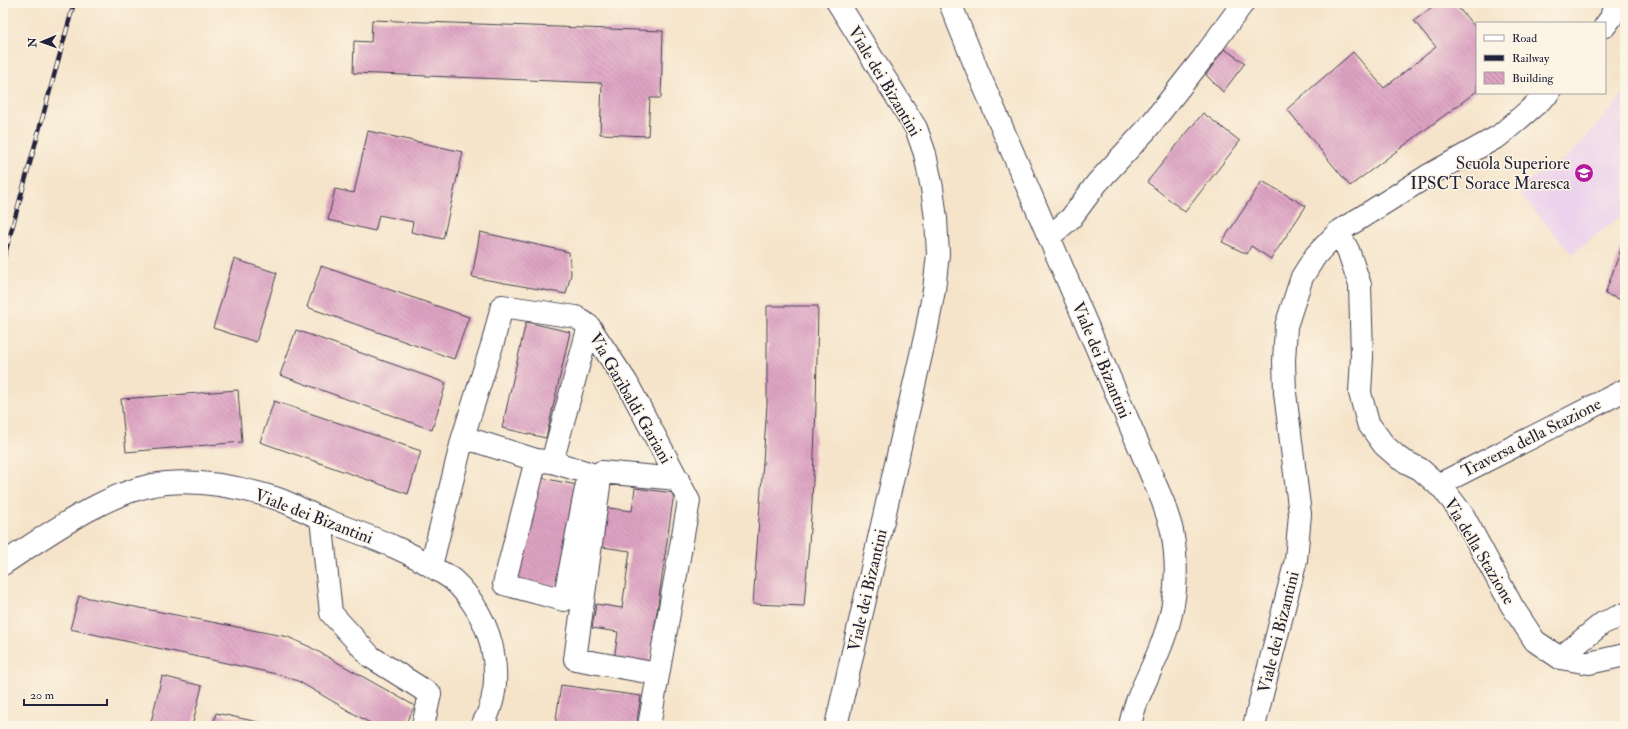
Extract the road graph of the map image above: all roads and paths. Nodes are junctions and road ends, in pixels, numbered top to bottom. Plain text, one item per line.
1 (838, 3) edge
2 (950, 3) edge
3 (1243, 3) edge
4 (1615, 3) edge
5 (1606, 24) edge
6 (1548, 94) edge
7 (1338, 232) junction
8 (1049, 237) junction
9 (589, 326) junction
10 (1625, 390) edge
11 (463, 437) junction
12 (544, 461) junction
13 (678, 479) junction
14 (1438, 485) junction
15 (320, 518) junction
16 (3, 564) edge
17 (431, 566) junction
18 (1625, 614) edge
19 (1625, 655) edge
20 (1560, 658) junction
21 (658, 674) junction
22 (423, 726) edge
23 (482, 726) edge
24 (649, 726) edge
25 (836, 726) edge
26 (1130, 726) edge
27 (1254, 726) edge

1 - 25 street, Viale dei Bizantini
2 - 8 street, Viale dei Bizantini
3 - 8 street
4 - 5 street
6 - 7 street, Viale dei Bizantini
7 - 14 street, Via della Stazione
7 - 27 street, Viale dei Bizantini
8 - 26 street, Viale dei Bizantini
9 - 11 street, Via Garibaldi Gariani
9 - 12 street
9 - 13 street, Via Garibaldi Gariani
10 - 14 street, Traversa della Stazione
11 - 12 street
11 - 17 street, Via Garibaldi Gariani
12 - 12 street
13 - 21 street, Via Garibaldi Gariani
13 - 21 street
14 - 20 street, Via della Stazione
15 - 16 street, Viale dei Bizantini
15 - 17 street, Viale dei Bizantini
15 - 22 street
17 - 23 street, Viale dei Bizantini
18 - 20 street
19 - 20 street, Via della Stazione
21 - 24 street, Via Garibaldi Gariani

